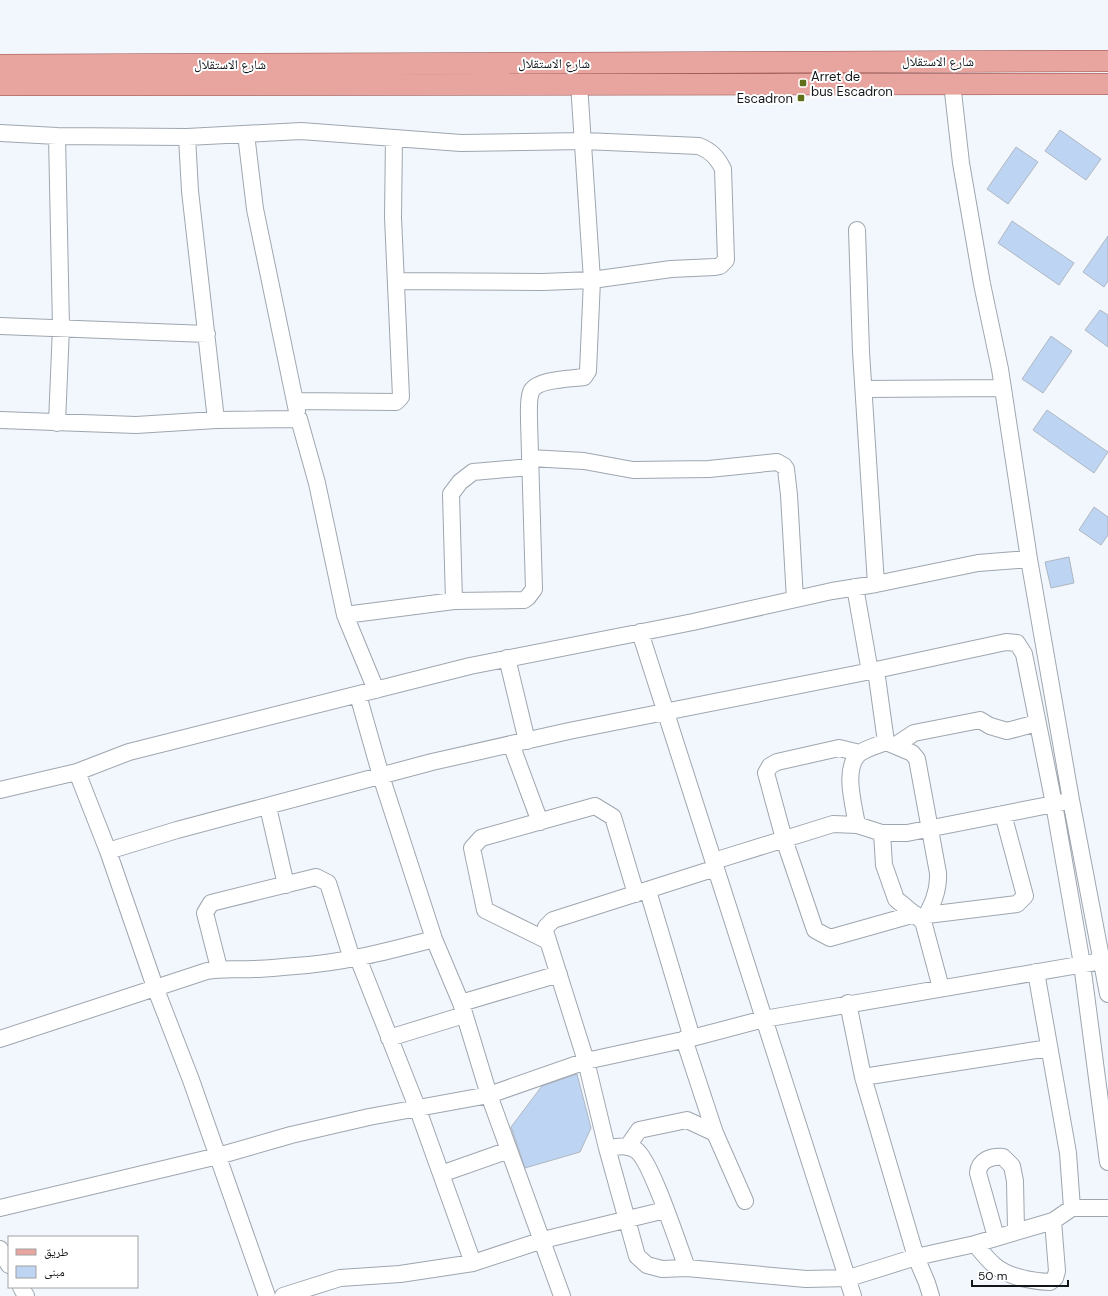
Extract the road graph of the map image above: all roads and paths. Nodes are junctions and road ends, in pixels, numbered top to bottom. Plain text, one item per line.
1 (1108, 61) edge
2 (0, 65) edge
3 (952, 83) junction
4 (579, 84) junction
5 (1108, 84) edge
6 (0, 85) edge
7 (0, 133) edge
8 (246, 134) junction
9 (57, 136) junction
10 (187, 137) junction
11 (394, 138) junction
12 (584, 142) junction
13 (858, 230) dead end
14 (592, 280) junction
15 (396, 281) junction
16 (0, 326) edge
17 (61, 327) junction
18 (207, 334) junction
19 (1003, 388) junction
20 (865, 389) junction
21 (295, 401) junction
22 (299, 419) junction
23 (0, 420) edge
24 (216, 420) junction
25 (58, 423) junction
26 (530, 463) junction
27 (1029, 559) junction
28 (876, 584) junction
29 (855, 587) junction
30 (794, 599) junction
31 (454, 601) junction
32 (345, 615) junction
33 (640, 632) junction
34 (507, 658) junction
35 (873, 671) junction
36 (376, 690) junction
37 (358, 695) junction
38 (666, 712) junction
39 (1037, 723) junction
40 (519, 742) junction
41 (891, 744) junction
42 (860, 753) junction
43 (76, 772) junction
44 (381, 776) junction
45 (0, 790) edge
46 (1071, 800) junction
47 (1054, 804) junction
48 (268, 807) junction
49 (1002, 814) junction
50 (540, 822) junction
51 (857, 825) junction
52 (929, 828) junction
53 (882, 833) junction
54 (784, 839) junction
55 (108, 851) junction
56 (715, 865) junction
57 (286, 885) junction
58 (642, 892) junction
59 (922, 917) junction
60 (434, 939) junction
61 (548, 941) junction
62 (355, 958) junction
63 (1102, 961) junction
64 (1082, 964) junction
65 (219, 968) junction
66 (1036, 972) junction
67 (558, 974) junction
68 (155, 987) junction
69 (941, 988) junction
70 (1108, 994) edge
71 (848, 1003) junction
72 (463, 1009) junction
73 (764, 1019) junction
74 (389, 1038) junction
75 (0, 1039) edge
76 (688, 1039) junction
77 (1048, 1048) junction
78 (586, 1061) junction
79 (863, 1077) junction
80 (489, 1095) junction
81 (417, 1107) junction
82 (715, 1133) junction
83 (628, 1146) junction
84 (607, 1148) junction
85 (509, 1150) junction
86 (218, 1156) junction
87 (1108, 1162) edge
88 (441, 1174) junction
89 (745, 1201) dead end
90 (0, 1208) edge
91 (1072, 1208) junction
92 (1108, 1208) edge
93 (665, 1210) junction
94 (625, 1219) junction
95 (1053, 1221) junction
96 (1016, 1230) junction
97 (996, 1237) junction
98 (543, 1240) junction
99 (975, 1244) junction
100 (0, 1249) edge
101 (916, 1257) junction
102 (8, 1263) edge
103 (473, 1263) junction
104 (687, 1268) junction
105 (849, 1278) junction
106 (267, 1296) edge
107 (283, 1296) edge
108 (562, 1296) edge
109 (853, 1296) edge
110 (931, 1296) edge

1 - 2 main road, شارع الاستقلال
3 - 4 main road, شارع الاستقلال
3 - 5 main road, شارع الاستقلال
3 - 19 street
4 - 6 main road, شارع الاستقلال
4 - 12 street
7 - 9 street
8 - 10 street
8 - 11 street
8 - 21 street
9 - 10 street
9 - 17 street
10 - 18 street
11 - 12 street
11 - 15 street
12 - 14 street
12 - 14 street
13 - 20 street
14 - 15 street
14 - 26 street
15 - 21 street
16 - 17 street
17 - 18 street
17 - 25 street
18 - 24 street
19 - 20 street
19 - 27 street
20 - 28 street
21 - 22 street
22 - 24 street
22 - 32 street
23 - 25 street
24 - 25 street
26 - 30 street
26 - 31 street
26 - 31 street
27 - 28 street
27 - 46 street
28 - 29 street
29 - 30 street
29 - 35 street
30 - 33 street
31 - 32 street
32 - 36 street
33 - 34 street
33 - 38 street
34 - 36 street
34 - 40 street
35 - 38 street
35 - 39 street
35 - 41 street
36 - 37 street
37 - 43 street
37 - 44 street
38 - 40 street
38 - 56 street
39 - 41 street
39 - 47 street
40 - 44 street
40 - 50 street
41 - 42 street
41 - 52 street
42 - 51 street
42 - 54 street
43 - 45 street
43 - 55 street
44 - 48 street
44 - 60 street
46 - 47 street
46 - 63 street
47 - 49 street
47 - 64 street
48 - 55 street
48 - 57 street
49 - 52 street
49 - 59 street
50 - 58 street
50 - 61 street
51 - 53 street
51 - 54 street
52 - 53 street
52 - 59 street
53 - 59 street
54 - 56 street
54 - 59 street
55 - 68 street
56 - 58 street
56 - 73 street
57 - 62 street
57 - 65 street
58 - 61 street
58 - 76 street
59 - 69 street
60 - 62 street
60 - 72 street
61 - 67 street
62 - 65 street
62 - 74 street
63 - 64 street
63 - 70 street
64 - 66 street
64 - 87 street
65 - 68 street
66 - 69 street
66 - 77 street
67 - 72 street
67 - 78 street
68 - 75 street
68 - 86 street
69 - 71 street
71 - 73 street
71 - 79 street
72 - 74 street
72 - 80 street
73 - 76 street
73 - 105 street
74 - 81 street
76 - 78 street
76 - 82 street
77 - 79 street
77 - 91 street
78 - 80 street
78 - 84 street
79 - 101 street
80 - 81 street
80 - 85 street
81 - 86 street
81 - 88 street
82 - 83 street
82 - 89 street
83 - 84 street
83 - 93 street
84 - 94 street
85 - 88 street
85 - 98 street
86 - 90 street
86 - 106 street
88 - 103 street
91 - 92 street
91 - 95 street
93 - 94 street
93 - 104 street
94 - 98 street
94 - 104 street
95 - 96 street
95 - 99 street
96 - 97 street
96 - 97 street
97 - 99 street
98 - 103 street
98 - 108 street
99 - 101 street
100 - 102 street
101 - 105 street
101 - 110 street
103 - 107 street
104 - 105 street
105 - 109 street

